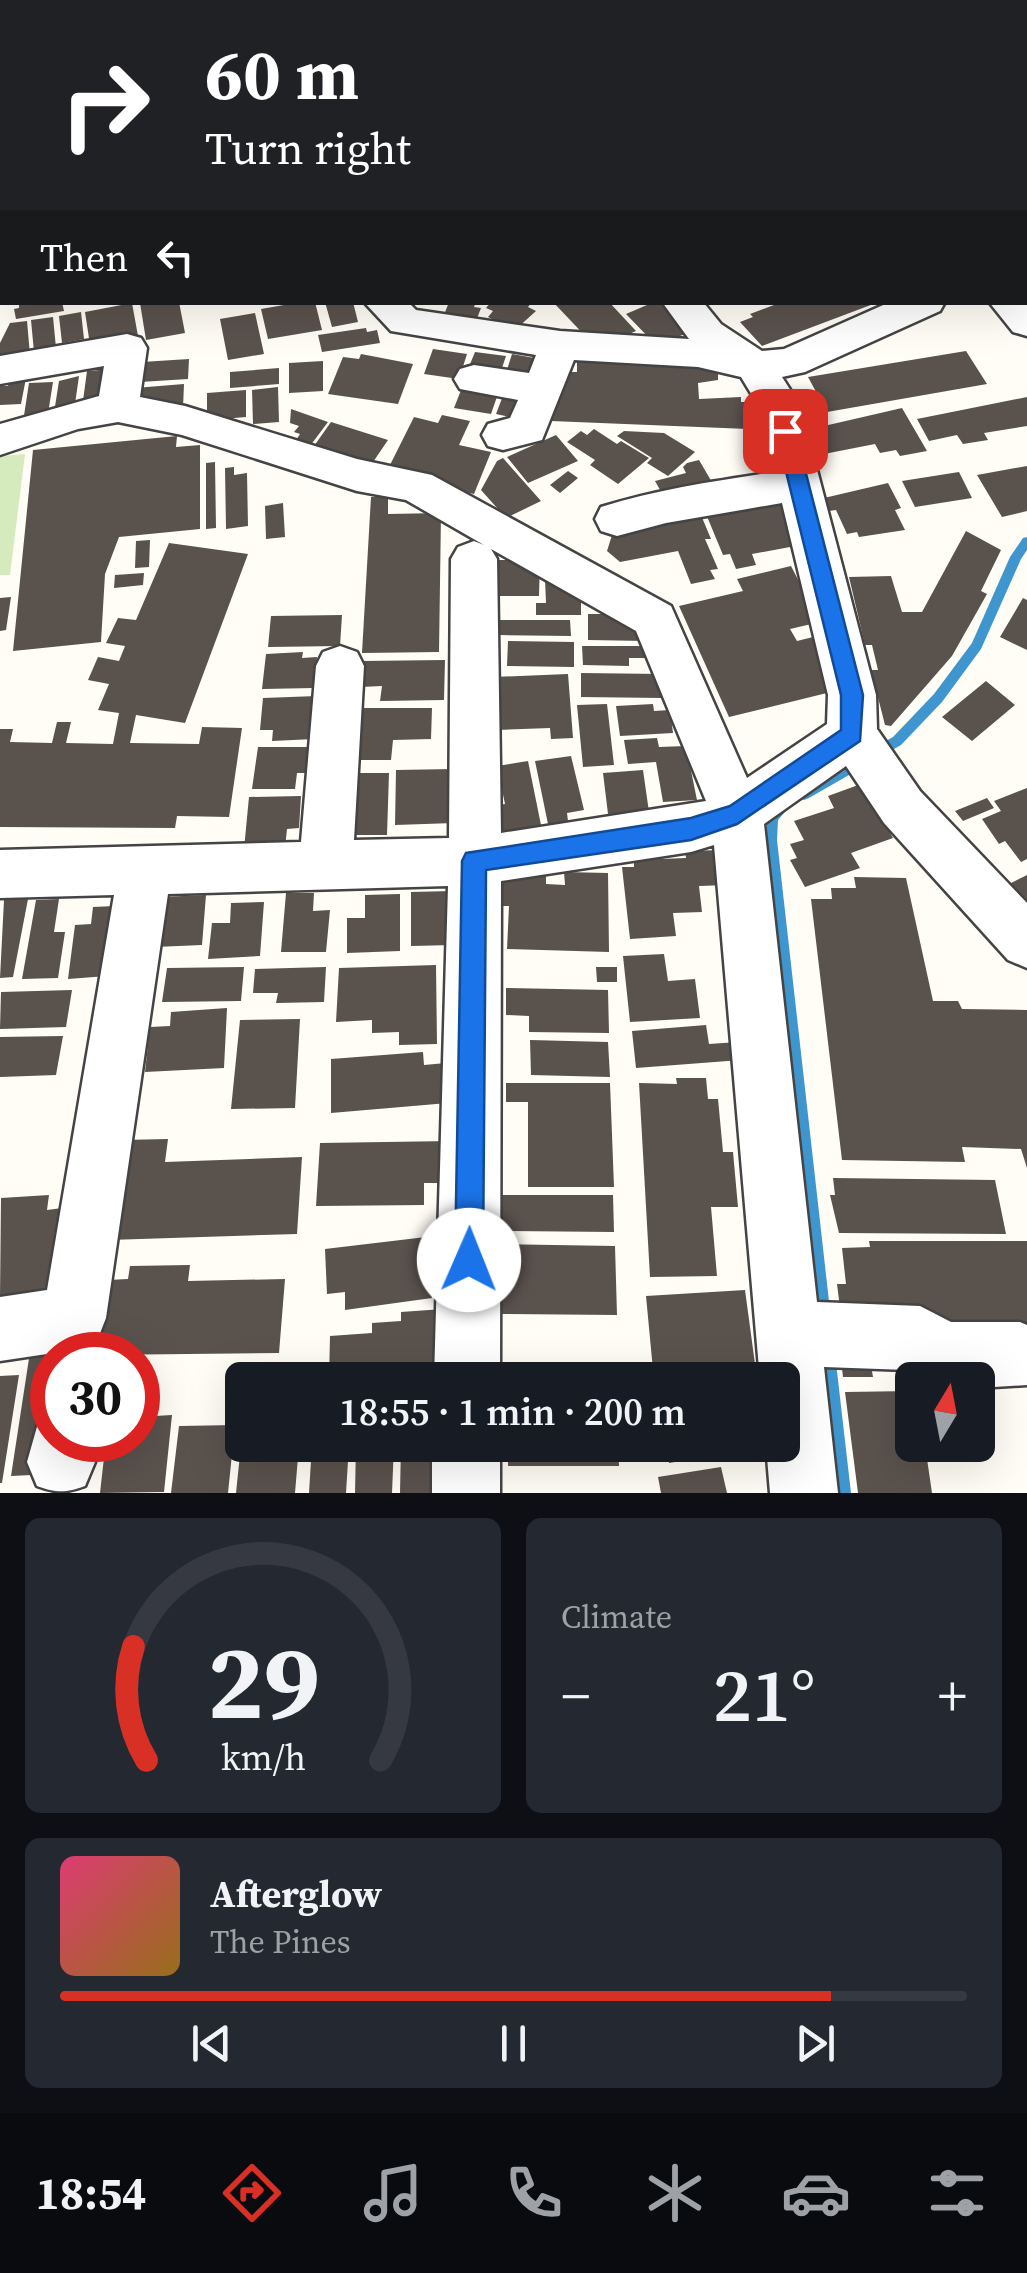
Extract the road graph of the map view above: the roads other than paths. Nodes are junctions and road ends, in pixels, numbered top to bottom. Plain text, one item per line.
1 (683, 305) edge
2 (919, 305) edge
3 (1011, 305) edge
4 (385, 316) edge
5 (1027, 324) edge
6 (560, 344) junction
7 (773, 364) junction
8 (0, 370) edge
9 (474, 379) dead end
10 (542, 390) junction
11 (118, 407) junction
12 (503, 435) dead end
13 (0, 440) edge
14 (799, 484) junction
15 (617, 519) dead end
16 (474, 559) dead end
17 (340, 666) dead end
18 (866, 751) junction
19 (737, 814) junction
20 (474, 861) junction
21 (326, 865) junction
22 (145, 871) junction
23 (0, 874) edge
24 (1027, 942) edge
25 (0, 1329) edge
26 (32, 1332) edge
27 (76, 1332) edge
28 (815, 1335) junction
29 (1020, 1355) dead end
30 (467, 1362) edge
31 (466, 1462) edge
32 (466, 1493) edge
33 (804, 1493) edge

1 - 7 street
2 - 7 street
3 - 5 street
4 - 6 street
6 - 7 street
6 - 10 street
7 - 14 street
8 - 11 street
9 - 10 street
10 - 12 street
11 - 13 street
11 - 19 street
14 - 15 street
14 - 18 street
16 - 20 street
17 - 21 street
18 - 19 street
18 - 24 street
19 - 20 street
19 - 28 street
20 - 21 street
20 - 30 street
21 - 22 street
22 - 23 street
22 - 27 street
25 - 26 street
28 - 29 street
28 - 33 street
31 - 32 street

